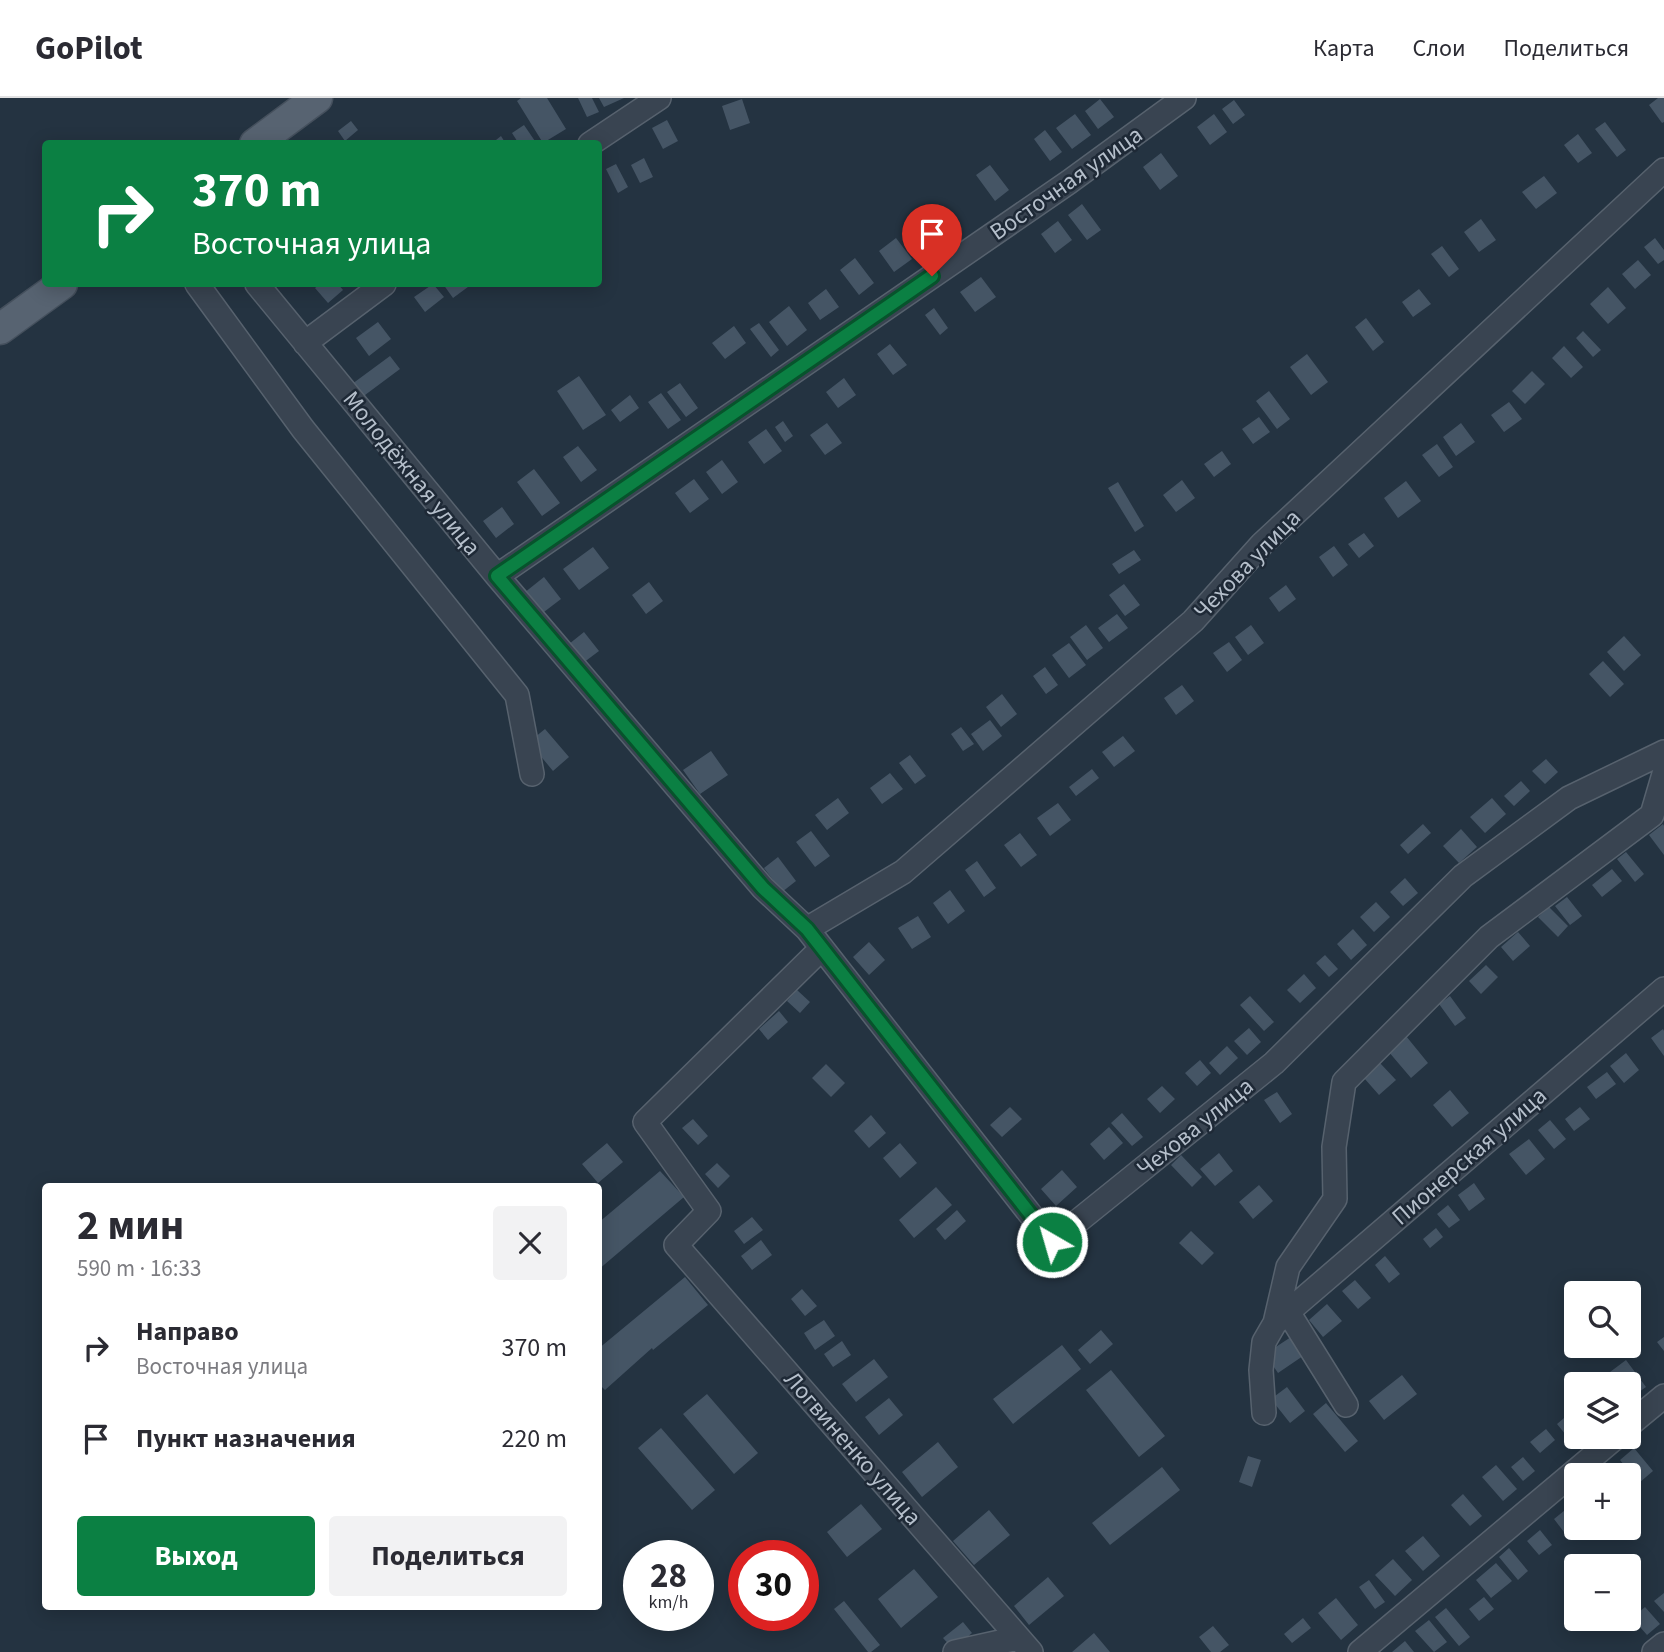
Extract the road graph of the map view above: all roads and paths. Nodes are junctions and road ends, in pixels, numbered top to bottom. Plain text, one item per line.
1 (317, 98) edge
2 (659, 98) edge
3 (1184, 98) edge
4 (260, 140) edge
5 (596, 140) edge
6 (1664, 170) edge
7 (58, 287) edge
8 (199, 287) edge
9 (259, 287) edge
10 (380, 287) edge
11 (0, 329) edge
12 (305, 343) junction
13 (497, 576) junction
14 (1664, 752) edge
15 (532, 774) dead end
16 (1664, 774) edge
17 (807, 929) junction
18 (822, 948) junction
19 (1664, 989) edge
20 (1052, 1242) joint
21 (1281, 1317) junction
22 (1664, 1396) edge
23 (1346, 1405) dead end
24 (1264, 1413) dead end
25 (1641, 1415) edge
26 (1602, 1449) edge
27 (1664, 1644) edge
28 (1025, 1645) edge
29 (955, 1652) edge
30 (1360, 1652) edge
31 (1654, 1652) edge

1 - 4 main road
2 - 5 street
3 - 13 street, Восточная улица
6 - 17 street, Чехова улица
7 - 11 main road
8 - 15 street
9 - 12 street, Молодёжная улица
10 - 12 street
12 - 13 street, Молодёжная улица
13 - 17 street, Молодёжная улица
14 - 20 street, Чехова улица
16 - 21 street
17 - 18 street, Молодёжная улица
18 - 20 street, Молодёжная улица
18 - 28 street, Логвиненко улица
19 - 21 street, Пионерская улица
21 - 23 street
21 - 24 street
22 - 25 street
26 - 30 street
27 - 31 street
28 - 29 street

